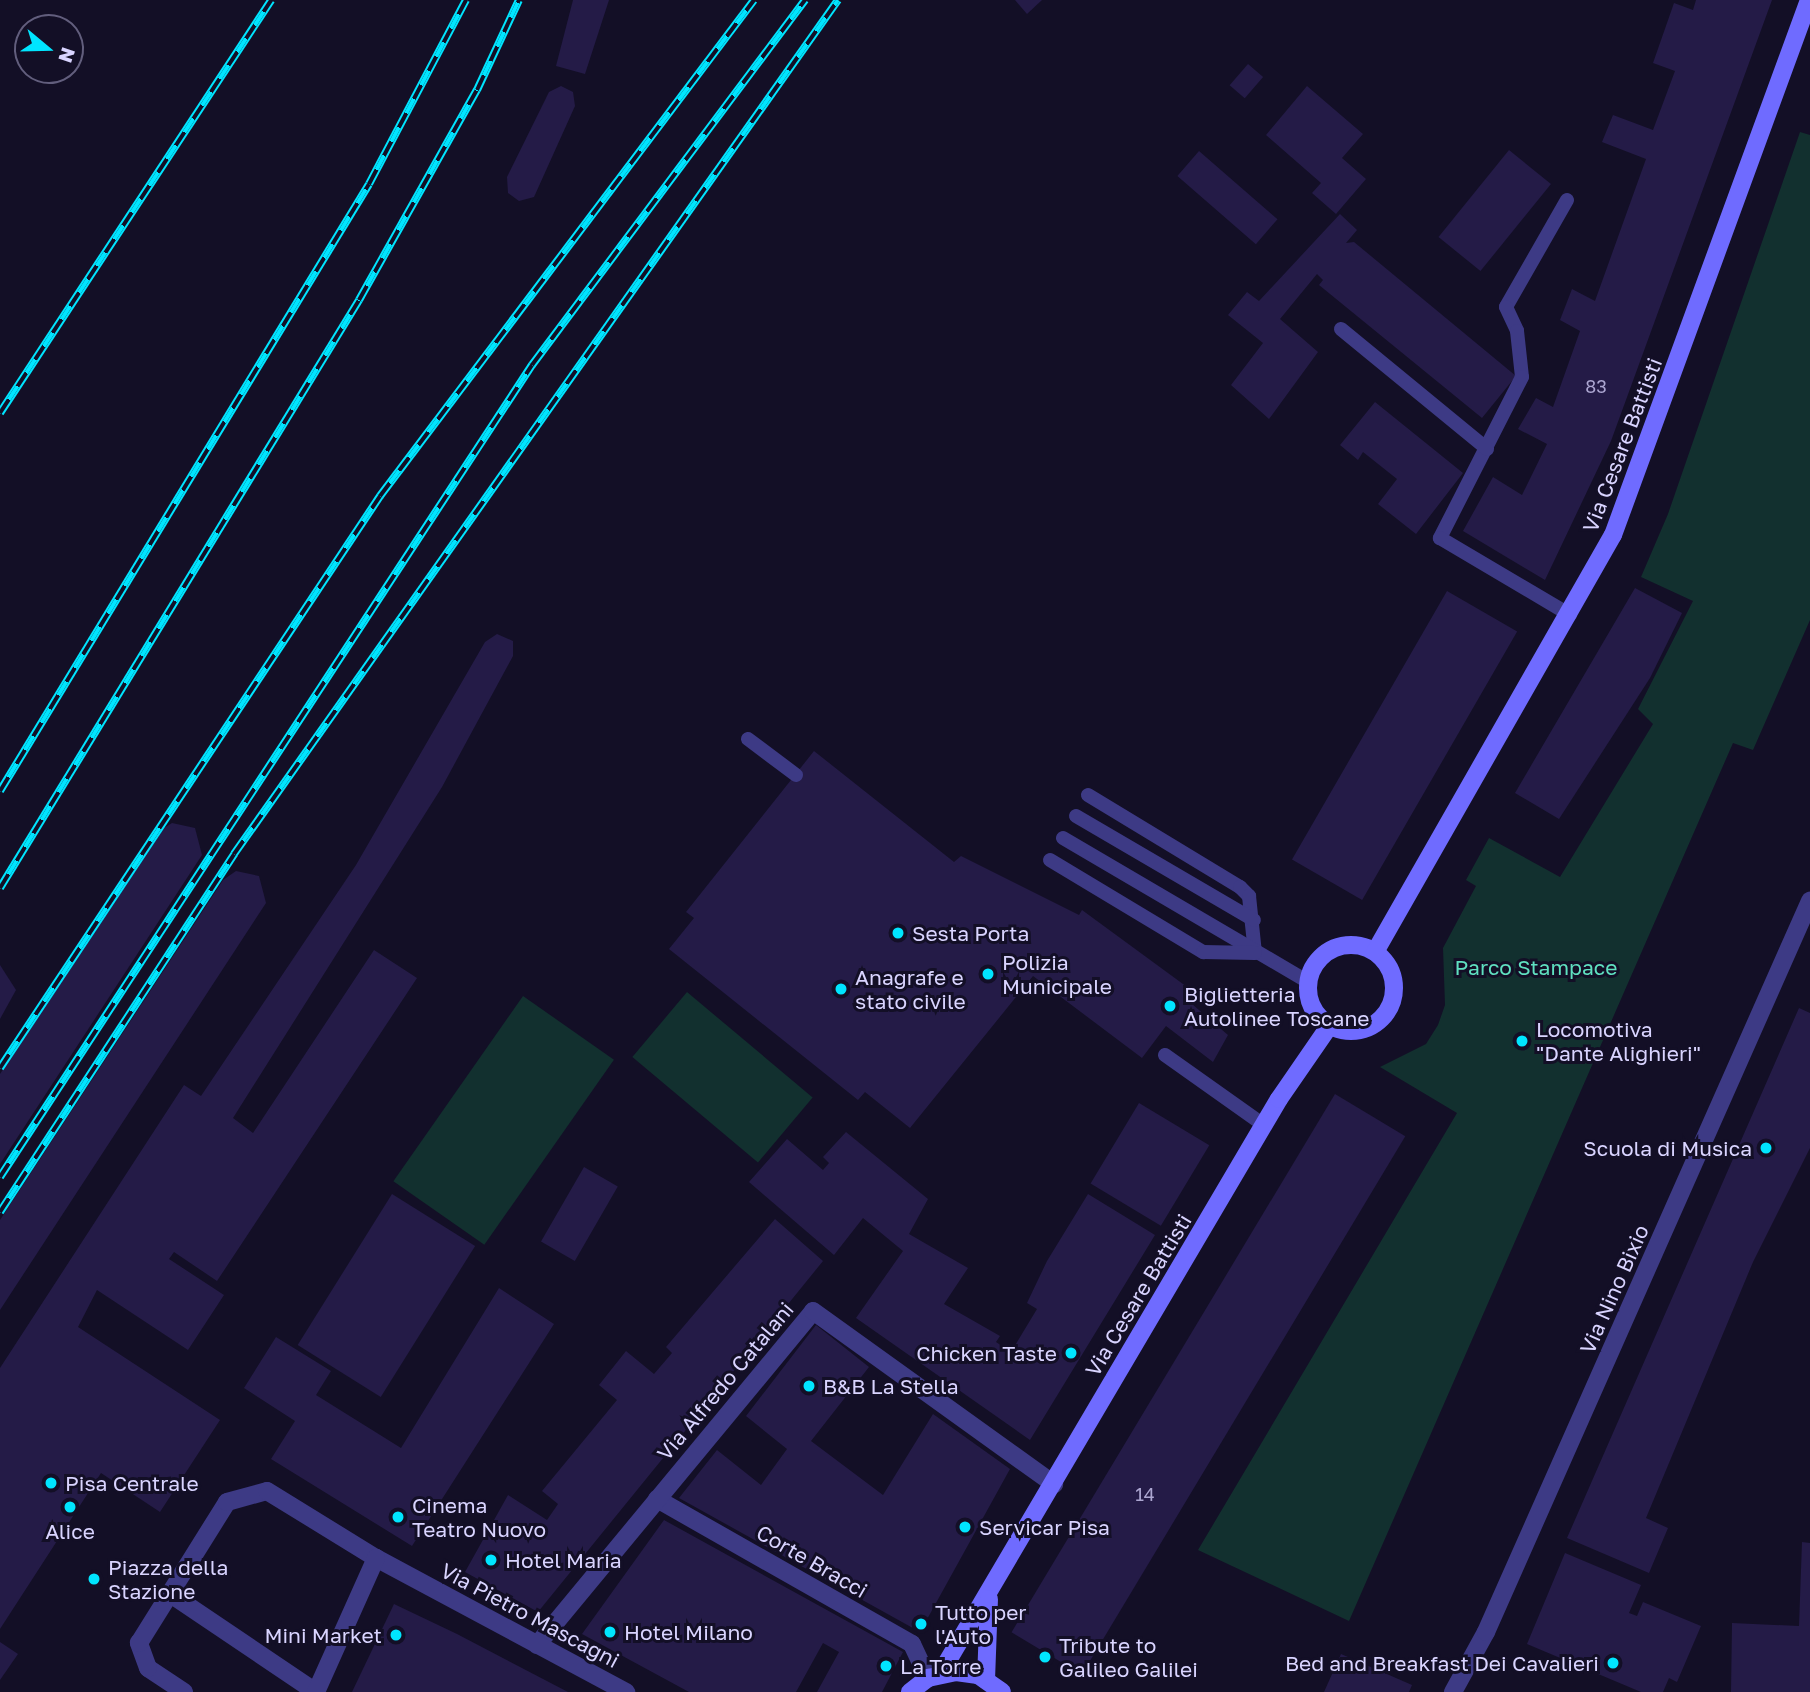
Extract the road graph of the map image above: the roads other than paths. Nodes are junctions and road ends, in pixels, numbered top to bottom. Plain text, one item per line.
1 (1809, 0) edge
2 (1567, 201) dead end
3 (1340, 329) dead end
4 (1487, 449) junction
5 (1570, 615) junction
6 (748, 739) dead end
7 (796, 775) dead end
8 (1088, 795) dead end
9 (1076, 816) dead end
10 (1063, 838) dead end
11 (1050, 860) dead end
12 (1810, 901) edge
13 (1254, 919) junction
14 (1376, 952) junction
15 (1255, 953) junction
16 (1307, 981) junction
17 (1330, 1025) junction
18 (1165, 1055) dead end
19 (1264, 1125) junction
20 (1054, 1484) junction
21 (657, 1499) junction
22 (376, 1558) junction
23 (990, 1592) junction
24 (169, 1593) junction
25 (537, 1645) junction
26 (934, 1676) junction
27 (986, 1680) junction
28 (1462, 1683) edge
29 (184, 1692) edge
30 (316, 1692) edge
31 (626, 1692) edge
32 (911, 1692) edge
33 (1002, 1692) edge
34 (1453, 1692) edge

1 - 5 main road, Via Cesare Battisti
2 - 4 lane
3 - 4 lane
4 - 5 lane
5 - 14 main road, Via Cesare Battisti
6 - 7 lane
8 - 13 lane
9 - 13 lane
10 - 15 lane
11 - 15 lane
12 - 28 street, Via Nino Bixio
13 - 15 lane
14 - 16 main road
14 - 17 main road
15 - 16 lane
16 - 17 main road
17 - 19 main road, Via Cesare Battisti
18 - 19 lane
19 - 20 main road, Via Cesare Battisti
20 - 21 street, Via Alfredo Catalani
20 - 23 main road, Via Cesare Battisti
21 - 25 street, Via Alfredo Catalani
21 - 26 street, Corte Bracci
22 - 24 street
22 - 25 street, Via Pietro Mascagni
22 - 30 street
23 - 26 main road, Via Cesare Battisti
23 - 27 main road, Via Cesare Battisti
24 - 29 street
24 - 30 street
25 - 31 street, Via Pietro Mascagni
26 - 27 main road
26 - 32 main road, Via Cesare Battisti
27 - 33 main road
28 - 34 street, Via Nino Bixio

